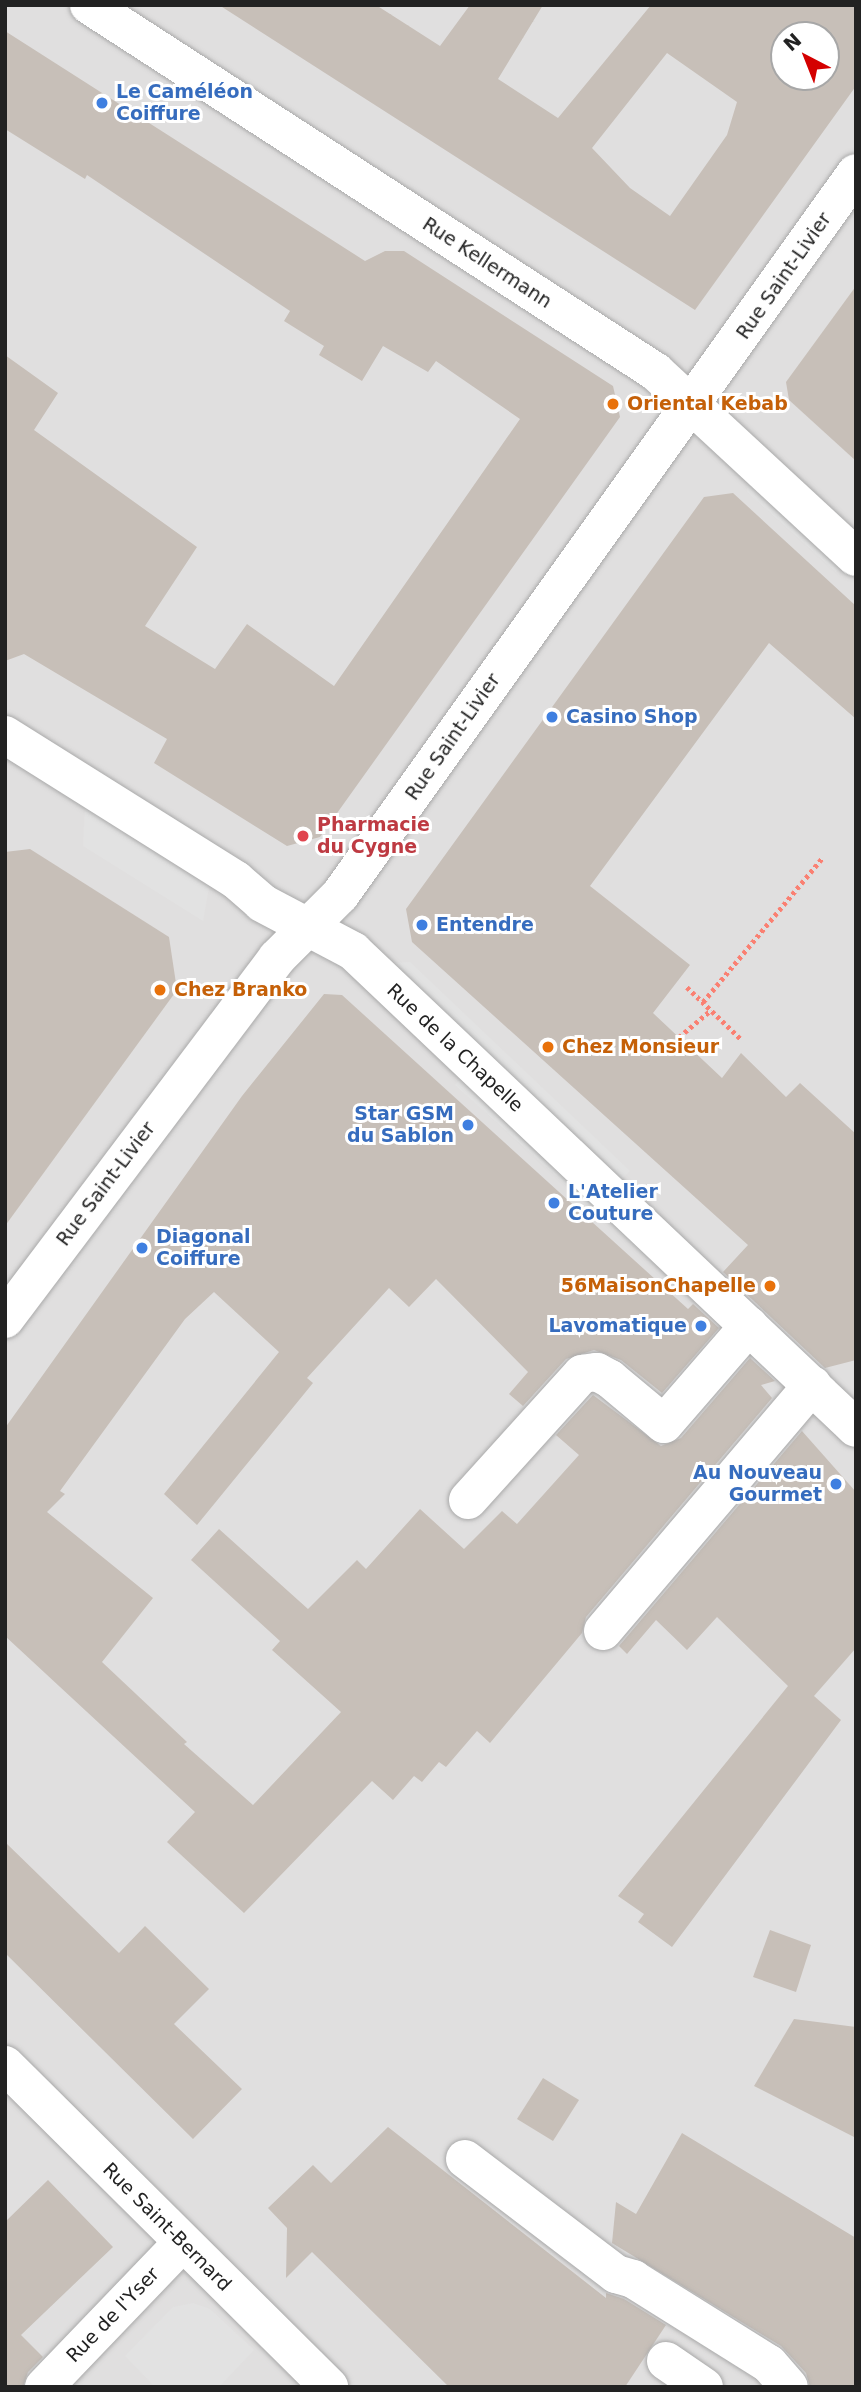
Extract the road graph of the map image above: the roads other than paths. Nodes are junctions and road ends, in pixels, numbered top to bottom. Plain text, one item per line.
1 (89, 5) edge
2 (856, 173) edge
3 (691, 405) junction
4 (856, 557) edge
5 (5, 735) edge
6 (307, 928) junction
7 (5, 1319) edge
8 (750, 1326) junction
9 (812, 1385) junction
10 (856, 1428) edge
11 (468, 1500) dead end
12 (603, 1631) dead end
13 (5, 2065) edge
14 (465, 2159) dead end
15 (182, 2243) junction
16 (666, 2361) dead end
17 (44, 2387) edge
18 (329, 2387) edge
19 (704, 2387) edge
20 (789, 2387) edge

1 - 3 street, Rue Kellermann
2 - 3 street, Rue Saint-Livier
3 - 4 street, Rue Kellermann
3 - 6 street, Rue Saint-Livier
5 - 6 street, Rue de la Chapelle
6 - 7 street, Rue Saint-Livier
6 - 8 street, Rue de la Chapelle
8 - 9 street, Rue de la Chapelle
8 - 11 street
9 - 10 street, Rue de la Chapelle
9 - 12 street
13 - 15 street, Rue Saint-Bernard
14 - 20 street
15 - 17 street, Rue de l'Yser
15 - 18 street, Rue Saint-Bernard
16 - 19 street

